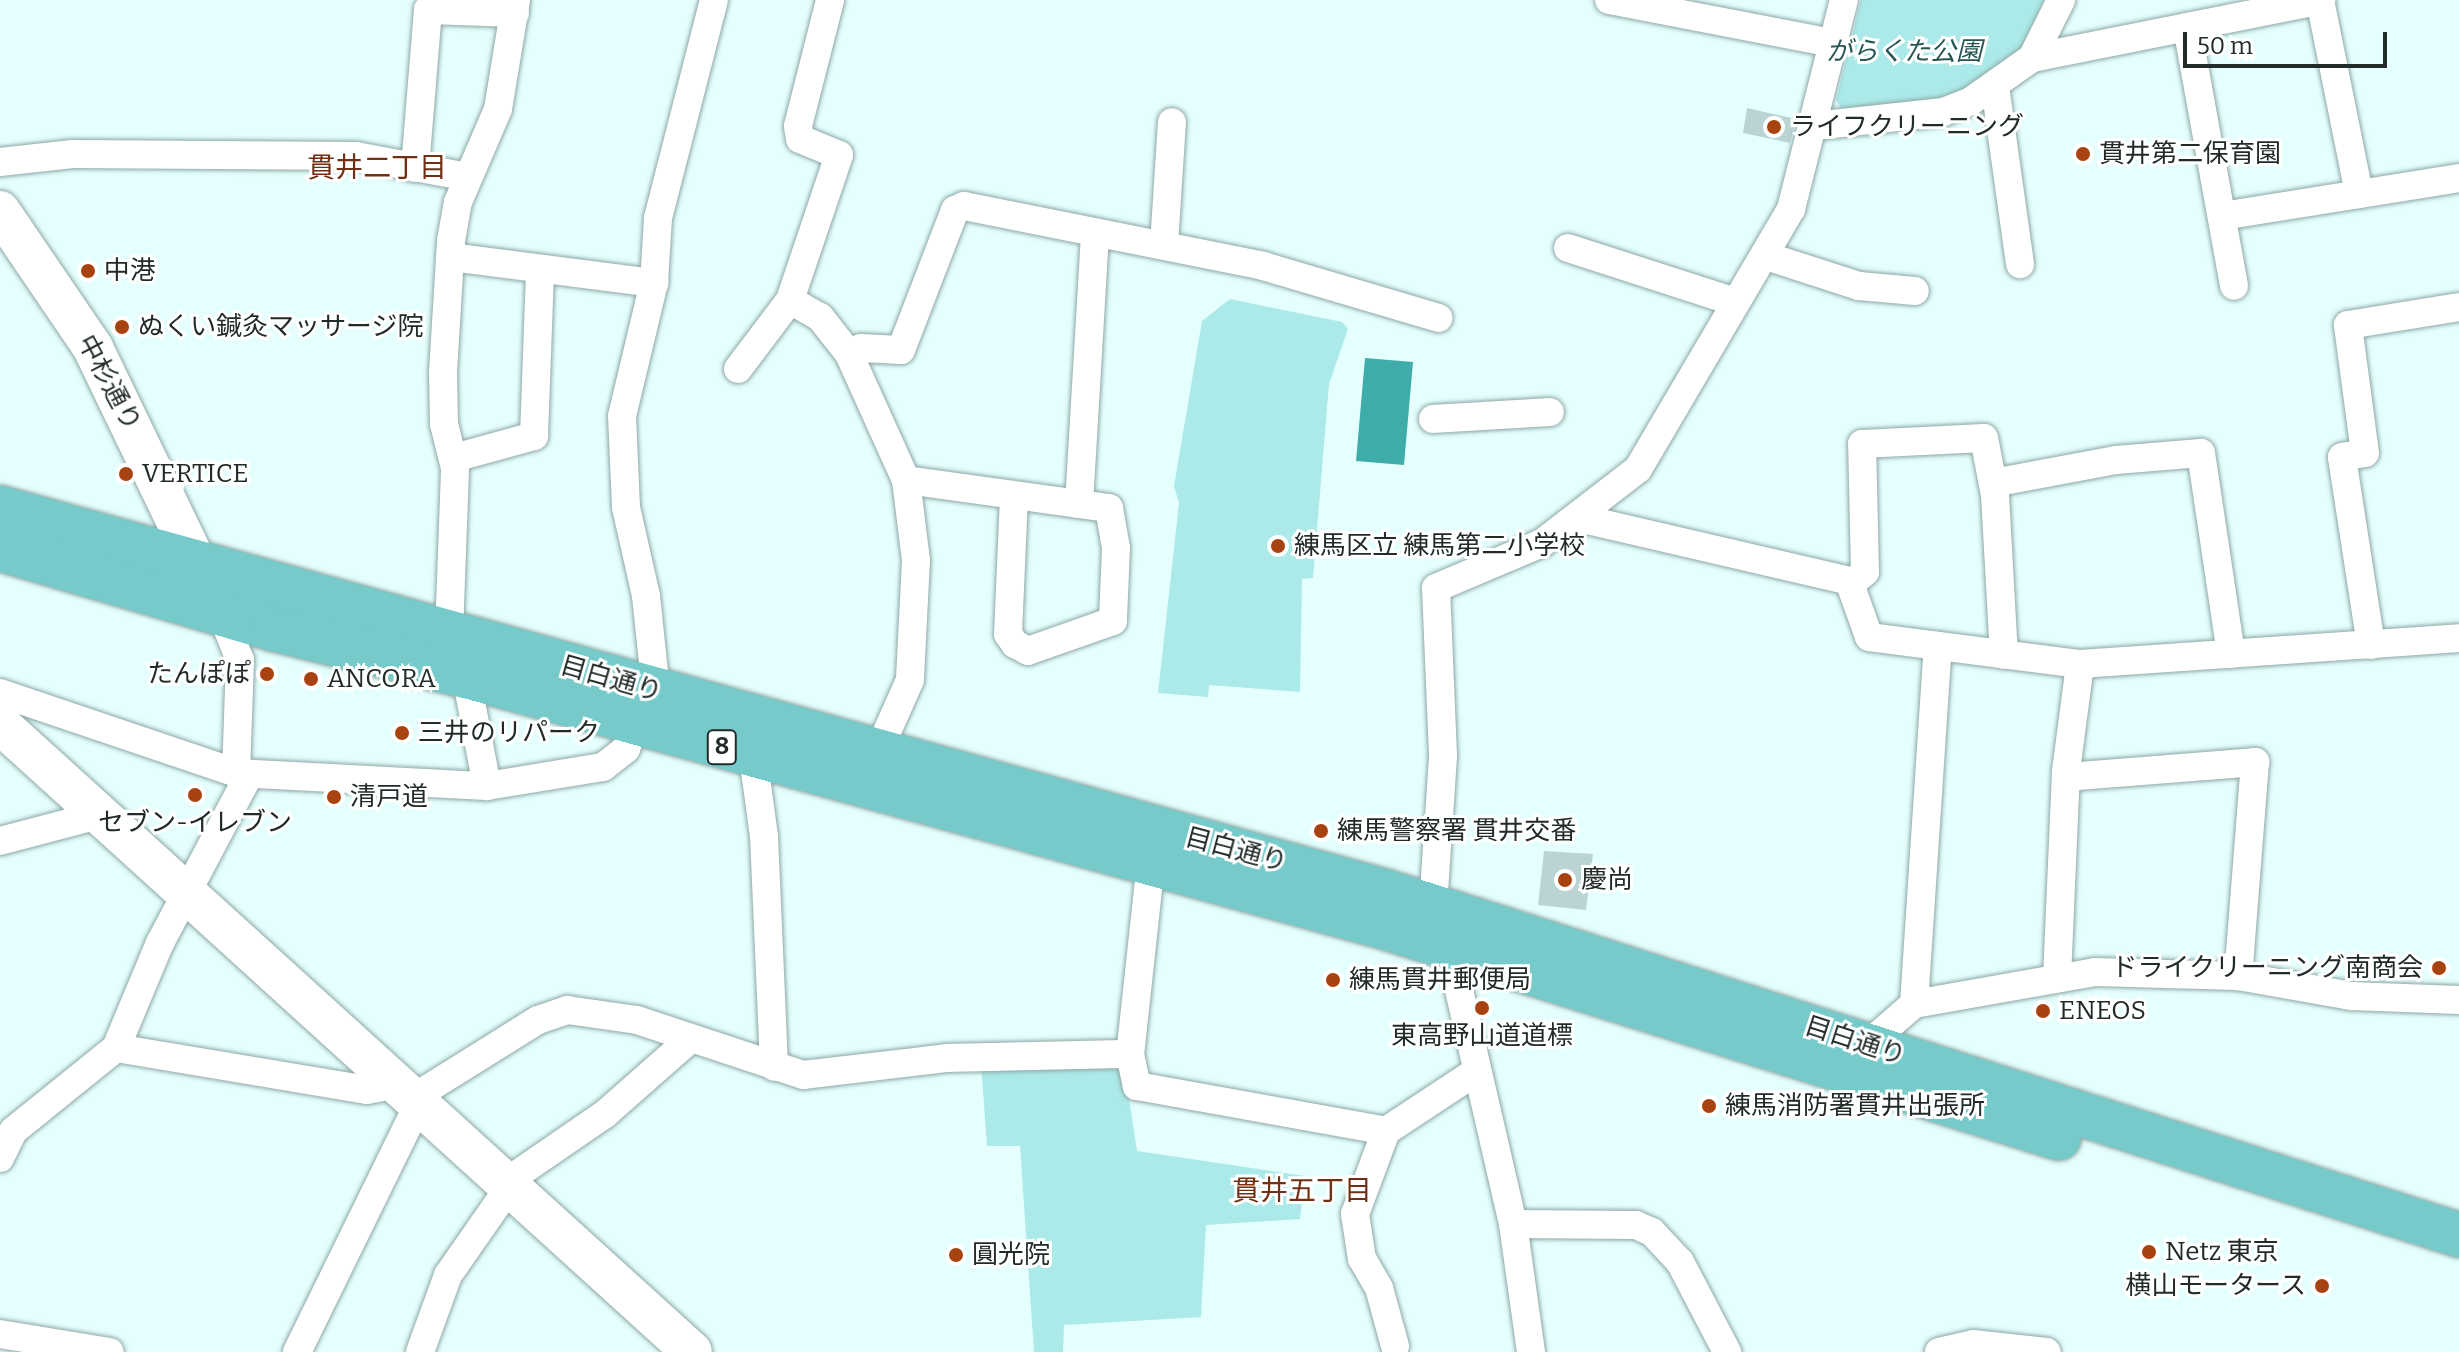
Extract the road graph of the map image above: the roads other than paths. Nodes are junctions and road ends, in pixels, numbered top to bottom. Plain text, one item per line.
1 (714, 0) edge
2 (830, 0) edge
3 (1609, 0) edge
4 (1844, 0) edge
5 (2061, 0) edge
6 (2320, 0) edge
7 (515, 6) edge
8 (2187, 27) junction
9 (1833, 43) junction
10 (2032, 58) junction
11 (1995, 86) junction
12 (1172, 122) dead end
13 (1814, 126) junction
14 (0, 162) edge
15 (415, 168) junction
16 (468, 177) junction
17 (2459, 178) edge
18 (2359, 194) junction
19 (0, 211) edge
20 (2222, 216) junction
21 (1095, 232) junction
22 (1164, 245) junction
23 (1568, 248) dead end
24 (1766, 256) junction
25 (450, 257) junction
26 (2020, 264) dead end
27 (540, 269) junction
28 (654, 283) junction
29 (2234, 286) dead end
30 (1915, 291) dead end
31 (790, 300) junction
32 (1732, 301) junction
33 (2459, 307) edge
34 (1438, 318) dead end
35 (849, 354) junction
36 (738, 369) dead end
37 (1550, 412) dead end
38 (1433, 419) dead end
39 (454, 458) junction
40 (906, 480) junction
41 (1993, 483) junction
42 (1014, 495) junction
43 (1079, 504) junction
44 (0, 508) edge
45 (1579, 518) junction
46 (0, 549) edge
47 (198, 566) junction
48 (1851, 584) junction
49 (222, 613) junction
50 (449, 634) junction
51 (2459, 638) edge
52 (2371, 645) junction
53 (1938, 646) junction
54 (2231, 654) junction
55 (2004, 655) junction
56 (2080, 664) junction
57 (466, 676) junction
58 (0, 693) edge
59 (646, 707) junction
60 (0, 724) edge
61 (878, 752) junction
62 (753, 756) junction
63 (242, 774) junction
64 (2066, 777) junction
65 (487, 786) junction
66 (102, 814) junction
67 (0, 841) edge
68 (1151, 862) junction
69 (189, 893) junction
70 (1439, 927) junction
71 (2238, 976) junction
72 (2057, 978) junction
73 (2459, 1000) edge
74 (1914, 1004) junction
75 (689, 1040) junction
76 (1867, 1045) junction
77 (116, 1048) junction
78 (1130, 1054) junction
79 (774, 1067) junction
80 (1477, 1071) junction
81 (411, 1095) junction
82 (7, 1131) edge
83 (1386, 1131) junction
84 (0, 1158) edge
85 (508, 1184) junction
86 (1513, 1224) junction
87 (2459, 1235) edge
88 (2459, 1266) edge
89 (0, 1334) edge
90 (1395, 1350) edge
91 (1523, 1351) edge
92 (110, 1352) edge
93 (297, 1352) edge
94 (420, 1352) edge
95 (692, 1352) edge
96 (1727, 1352) edge
97 (1939, 1352) edge
98 (2047, 1352) edge

1 - 28 street
2 - 31 street
3 - 9 street
4 - 9 street
5 - 10 street
6 - 8 street
6 - 18 street
7 - 15 street
7 - 16 street
8 - 10 street
8 - 20 street
9 - 13 street
10 - 11 street
11 - 13 street
11 - 26 street
12 - 22 street
13 - 24 street
14 - 15 street
15 - 16 street
16 - 25 street
17 - 18 street
18 - 20 street
19 - 47 street, 中杉通り
20 - 29 street
21 - 22 street
21 - 35 street
21 - 43 street
22 - 34 street
23 - 32 street
24 - 30 street
24 - 32 street
25 - 27 street
25 - 39 street
27 - 28 street
27 - 39 street
28 - 59 street
31 - 35 street
31 - 36 street
32 - 45 street
33 - 52 street
35 - 40 street
37 - 38 street
39 - 50 street
40 - 42 street
40 - 61 street
41 - 48 street
41 - 54 street
41 - 55 street
42 - 43 street
42 - 43 street
44 - 47 main road, 目白通り / 8
45 - 48 street
45 - 70 street
46 - 49 main road, 目白通り / 8
47 - 49 street
47 - 50 main road, 目白通り / 8
48 - 53 street
49 - 57 main road, 目白通り / 8
49 - 63 street
50 - 59 main road, 目白通り / 8
51 - 52 street
52 - 54 street
53 - 55 street
53 - 74 street
54 - 56 street
55 - 56 street
56 - 64 street
57 - 59 main road, 目白通り / 8
57 - 65 street
58 - 63 street
59 - 61 main road, 目白通り / 8
59 - 62 main road, 目白通り / 8
59 - 65 street
60 - 66 street
61 - 70 main road, 目白通り / 8
62 - 68 main road, 目白通り / 8
62 - 79 street
63 - 65 street
63 - 69 street
64 - 71 street
64 - 72 street
66 - 67 street
66 - 69 street
68 - 70 main road, 目白通り / 8
68 - 78 street
69 - 77 street
69 - 81 street
70 - 76 main road, 目白通り / 8
70 - 80 street
70 - 88 main road, 目白通り / 8
71 - 72 street
71 - 73 street
72 - 74 street
74 - 76 street
75 - 79 street
75 - 81 street
75 - 85 street
76 - 87 main road, 目白通り / 8
77 - 81 street
77 - 82 street
78 - 79 street
78 - 83 street
80 - 83 street
80 - 86 street
81 - 85 street
81 - 93 street
82 - 84 street
83 - 90 street
85 - 94 street
85 - 95 street
86 - 91 street
86 - 96 street
89 - 92 street
97 - 98 street

